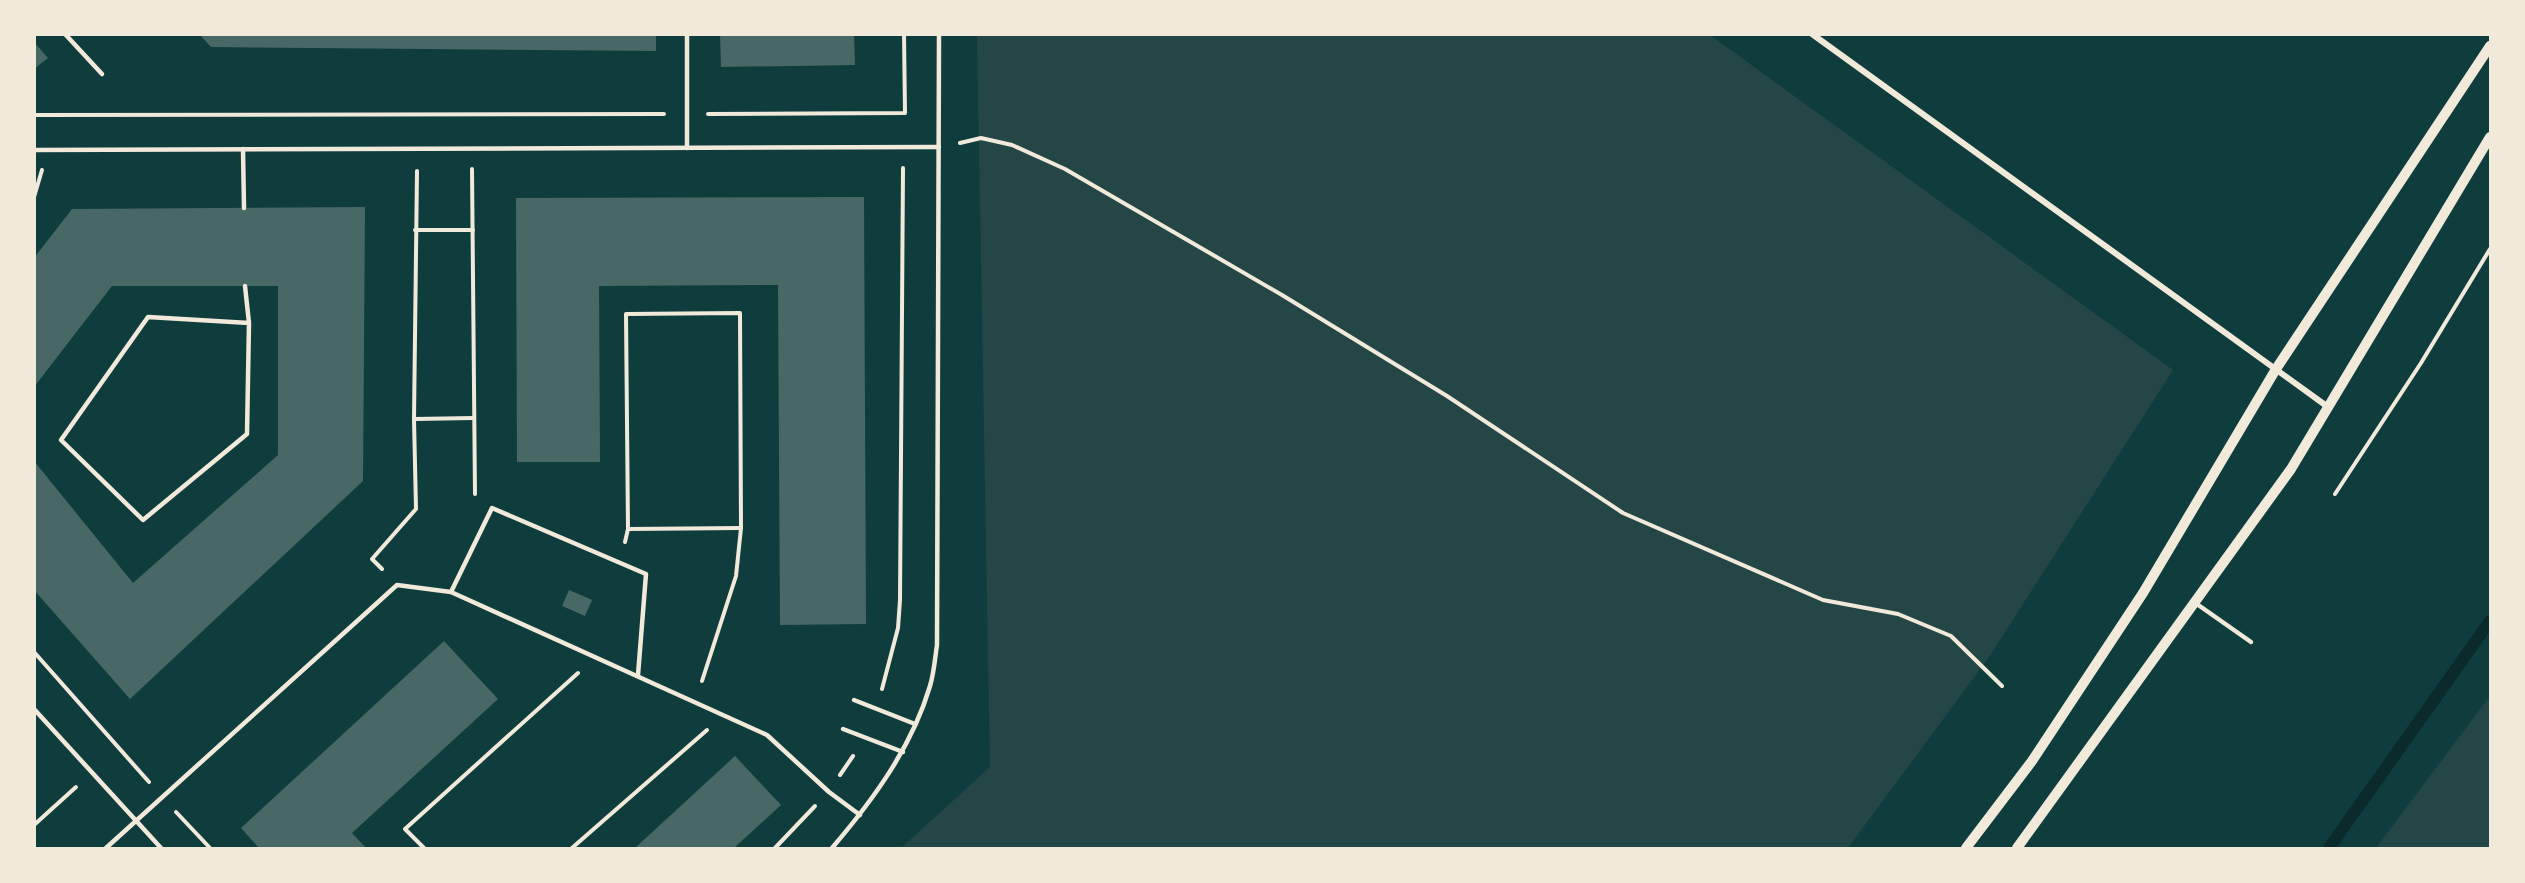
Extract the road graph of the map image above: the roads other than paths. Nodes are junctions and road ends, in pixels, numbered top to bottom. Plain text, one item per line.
1 (65, 34) edge
2 (687, 34) edge
3 (939, 34) edge
4 (1812, 34) edge
5 (2490, 46) edge
6 (102, 74) dead end
7 (2490, 136) edge
8 (939, 147) junction
9 (687, 148) junction
10 (243, 149) junction
11 (34, 150) edge
12 (244, 208) dead end
13 (245, 286) dead end
14 (249, 323) junction
15 (2276, 369) junction
16 (2328, 407) junction
17 (451, 592) junction
18 (2194, 602) junction
19 (2251, 642) dead end
20 (638, 675) junction
21 (854, 700) dead end
22 (34, 709) edge
23 (915, 724) junction
24 (843, 729) dead end
25 (903, 752) junction
26 (860, 815) junction
27 (136, 821) junction
28 (106, 849) edge
29 (161, 849) edge
30 (832, 849) edge
31 (1966, 849) edge
32 (2017, 849) edge

1 - 6 lane
2 - 9 lane
3 - 8 lane
4 - 15 street
5 - 15 street
7 - 16 street
8 - 9 lane
8 - 23 lane
9 - 10 lane
10 - 11 lane
10 - 12 lane
13 - 14 lane
14 - 14 lane
15 - 16 street
15 - 31 street
16 - 18 street
17 - 20 lane
17 - 20 lane
17 - 27 lane
18 - 19 lane
18 - 32 street
20 - 26 lane
21 - 23 lane
22 - 27 lane
23 - 25 lane
24 - 25 lane
25 - 26 lane
26 - 30 lane
27 - 28 lane
27 - 29 lane

